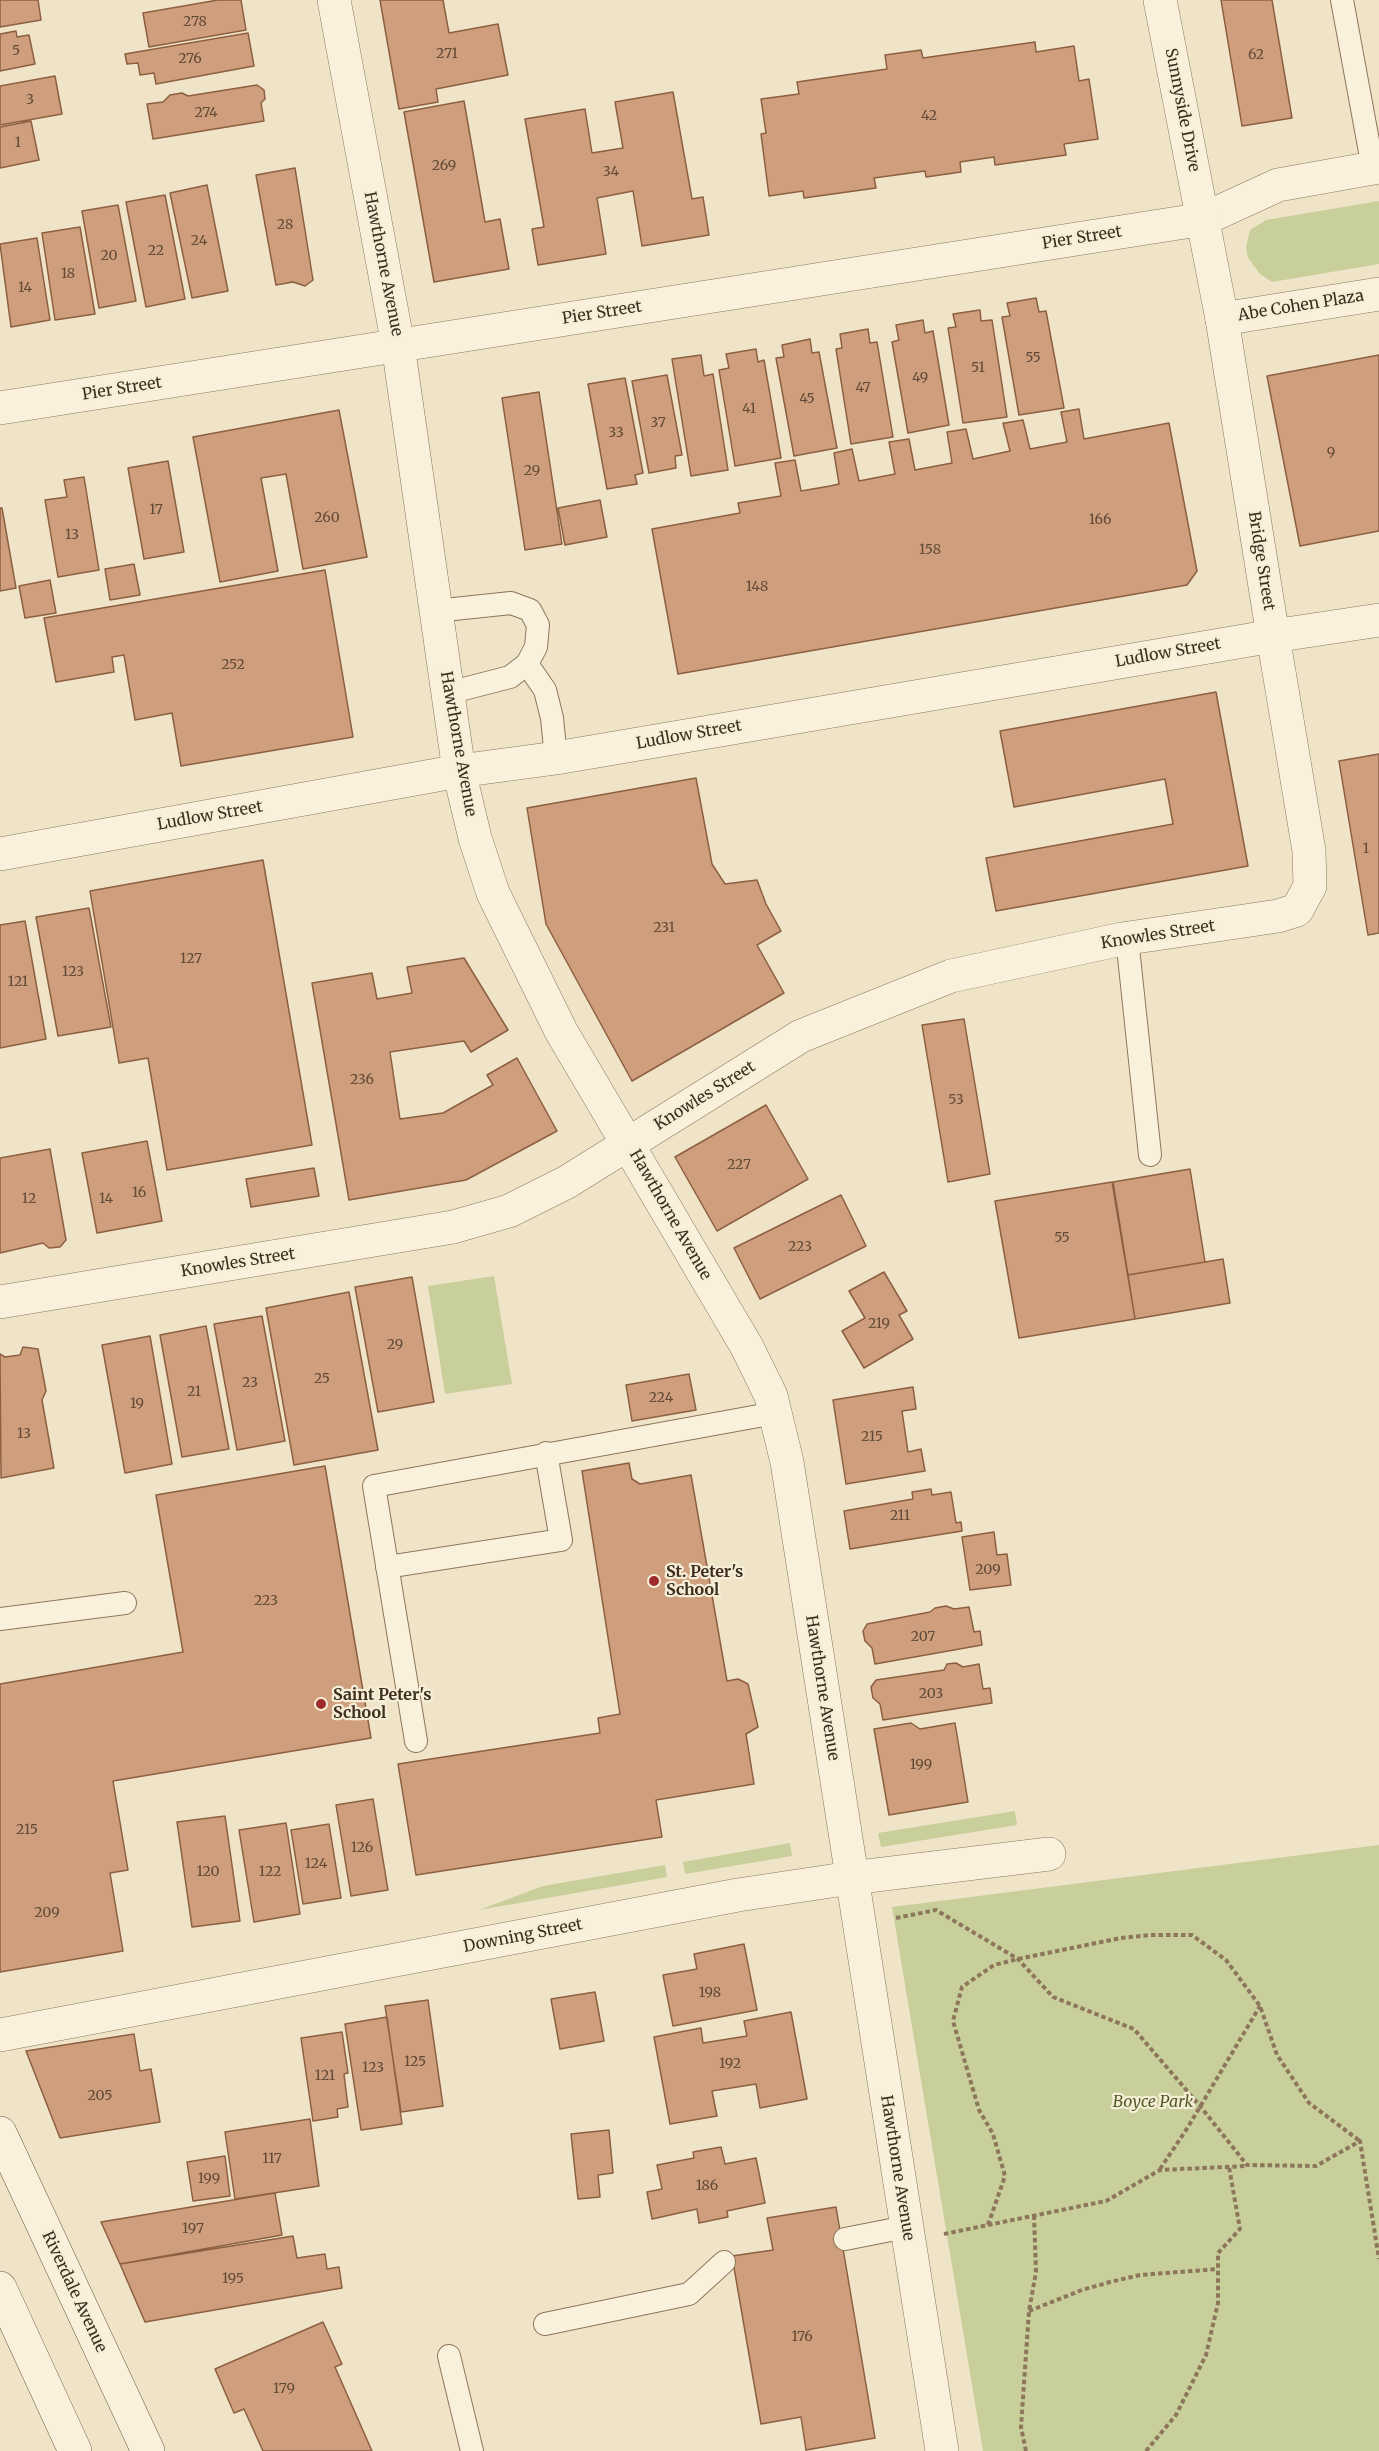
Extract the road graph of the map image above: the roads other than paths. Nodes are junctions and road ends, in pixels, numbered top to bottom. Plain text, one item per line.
1 (334, 0) edge
2 (1160, 0) edge
3 (1342, 0) edge
4 (1376, 167) edge
5 (1204, 219) junction
6 (1379, 294) edge
7 (1222, 319) junction
8 (398, 345) junction
9 (0, 408) edge
10 (435, 611) junction
11 (1379, 620) edge
12 (1273, 636) junction
13 (527, 664) junction
14 (448, 693) junction
15 (556, 758) junction
16 (459, 771) junction
17 (0, 854) edge
18 (1301, 901) joint
19 (1127, 938) junction
20 (628, 1144) junction
21 (1150, 1155) dead end
22 (0, 1302) edge
23 (775, 1413) junction
24 (546, 1454) junction
25 (387, 1567) junction
26 (125, 1603) dead end
27 (0, 1619) edge
28 (416, 1741) dead end
29 (1049, 1854) dead end
30 (851, 1878) junction
31 (0, 2035) edge
32 (0, 2133) edge
33 (908, 2234) junction
34 (845, 2239) dead end
35 (724, 2262) dead end
36 (0, 2288) edge
37 (545, 2324) dead end
38 (449, 2356) dead end
39 (75, 2451) edge
40 (148, 2451) edge
41 (472, 2451) edge
42 (942, 2451) edge

1 - 8 street, Hawthorne Avenue
2 - 5 street, Sunnyside Drive
3 - 4 lane
4 - 5 street
5 - 7 street, Bridge Street
5 - 8 street, Pier Street
6 - 7 street, Abe Cohen Plaza
7 - 12 street, Bridge Street
8 - 9 street, Pier Street
8 - 10 street, Hawthorne Avenue
10 - 13 lane
10 - 14 street, Hawthorne Avenue
11 - 12 street, Ludlow Street
12 - 15 street, Ludlow Street
12 - 18 street, Bridge Street
13 - 14 lane
13 - 15 lane
14 - 16 street, Hawthorne Avenue
15 - 16 street, Ludlow Street
16 - 17 street, Ludlow Street
16 - 20 street, Hawthorne Avenue
18 - 19 street, Knowles Street
19 - 20 street, Knowles Street
19 - 21 lane
20 - 22 street, Knowles Street
20 - 23 street, Hawthorne Avenue
23 - 24 lane
23 - 30 street, Hawthorne Avenue
24 - 25 lane
24 - 25 lane
25 - 28 lane
26 - 27 lane
29 - 30 street, Downing Street
30 - 31 street, Downing Street
30 - 33 street, Hawthorne Avenue
32 - 40 street, Riverdale Avenue
33 - 34 lane
33 - 42 street, Hawthorne Avenue
35 - 37 lane
36 - 39 street
38 - 41 lane

